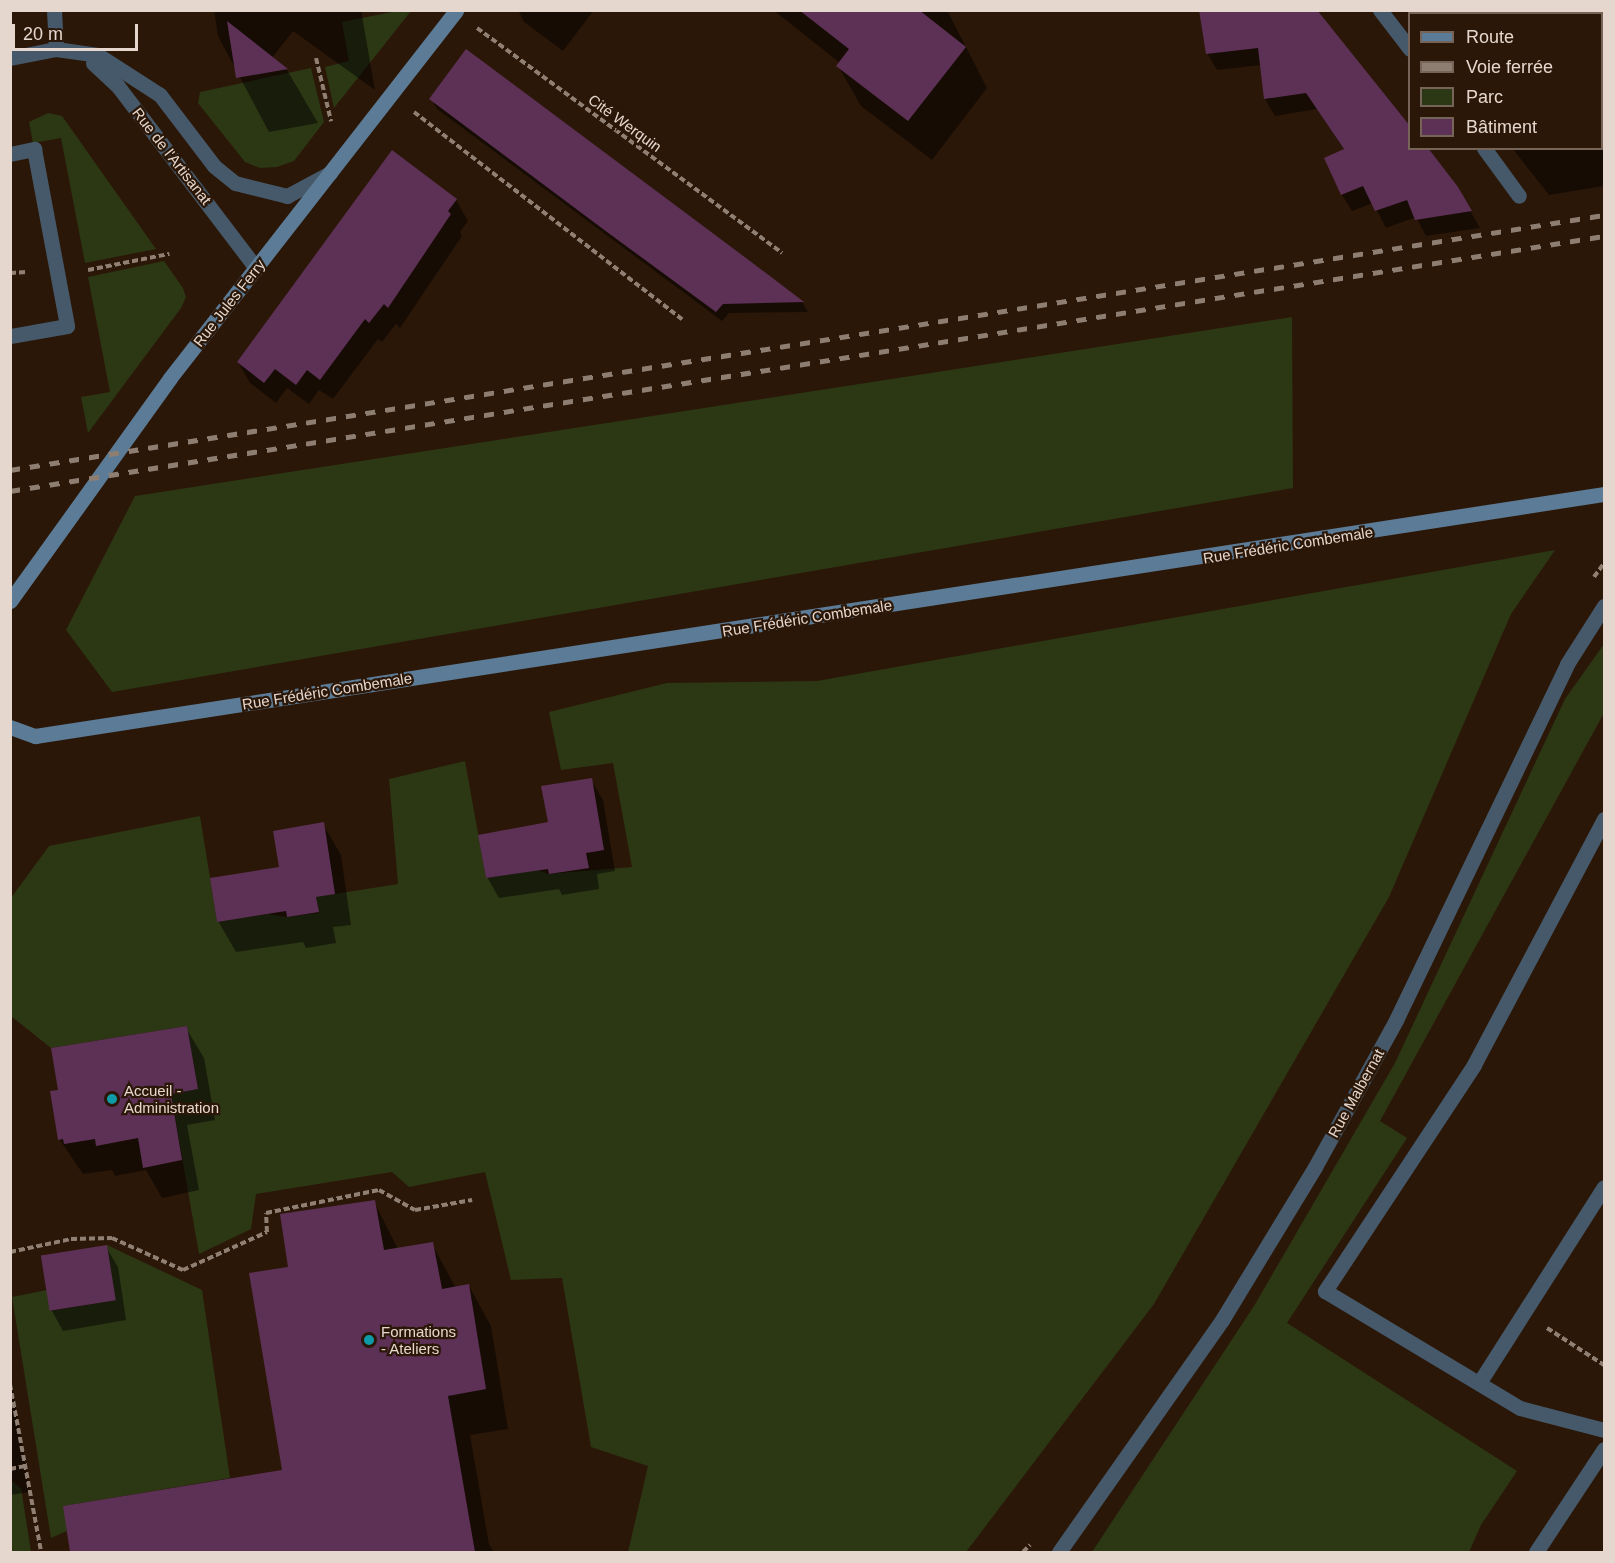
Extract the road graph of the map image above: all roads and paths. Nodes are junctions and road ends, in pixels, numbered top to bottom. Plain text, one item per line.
1 (54, 10) edge
2 (1380, 10) edge
3 (455, 11) edge
4 (1408, 46) edge
5 (56, 49) junction
6 (78, 53) junction
7 (10, 58) edge
8 (316, 58) dead end
9 (391, 94) junction
10 (332, 123) dead end
11 (1485, 150) edge
12 (10, 154) edge
13 (330, 173) junction
14 (1519, 196) dead end
15 (782, 253) dead end
16 (169, 254) dead end
17 (256, 268) junction
18 (10, 273) edge
19 (58, 276) junction
20 (682, 319) dead end
21 (10, 336) edge
22 (1605, 494) edge
23 (1605, 563) edge
24 (1592, 580) dead end
25 (10, 601) edge
26 (1605, 606) edge
27 (10, 728) edge
28 (1605, 819) edge
29 (1605, 1187) edge
30 (472, 1200) dead end
31 (10, 1252) edge
32 (1524, 1313) junction
33 (1605, 1365) edge
34 (1479, 1383) junction
35 (10, 1384) edge
36 (1605, 1430) edge
37 (1605, 1449) edge
38 (25, 1466) junction
39 (10, 1469) edge
40 (1032, 1542) dead end
41 (40, 1552) edge
42 (1023, 1552) edge
43 (1059, 1552) edge
44 (1536, 1552) edge

1 - 5 street
2 - 4 street
3 - 9 street, Rue Jules Ferry
3 - 15 path, Cité Werquin
5 - 6 street, Rue de l'Artisanat
5 - 7 street
6 - 13 street, Rue de l'Artisanat
6 - 17 street, Rue de l'Artisanat
8 - 10 path
9 - 13 street, Rue Jules Ferry
9 - 20 path
11 - 14 street
12 - 19 street
13 - 17 street, Rue Jules Ferry
16 - 19 path
17 - 25 street, Rue Jules Ferry
18 - 19 path
19 - 21 street
22 - 27 street, Rue Frédéric Combemale
23 - 24 path
26 - 43 street, Rue Malbernat
28 - 34 street
29 - 32 street
30 - 31 path
32 - 33 path
32 - 34 street
34 - 36 street
35 - 38 path
37 - 44 street
38 - 39 path
38 - 41 path
40 - 42 path

